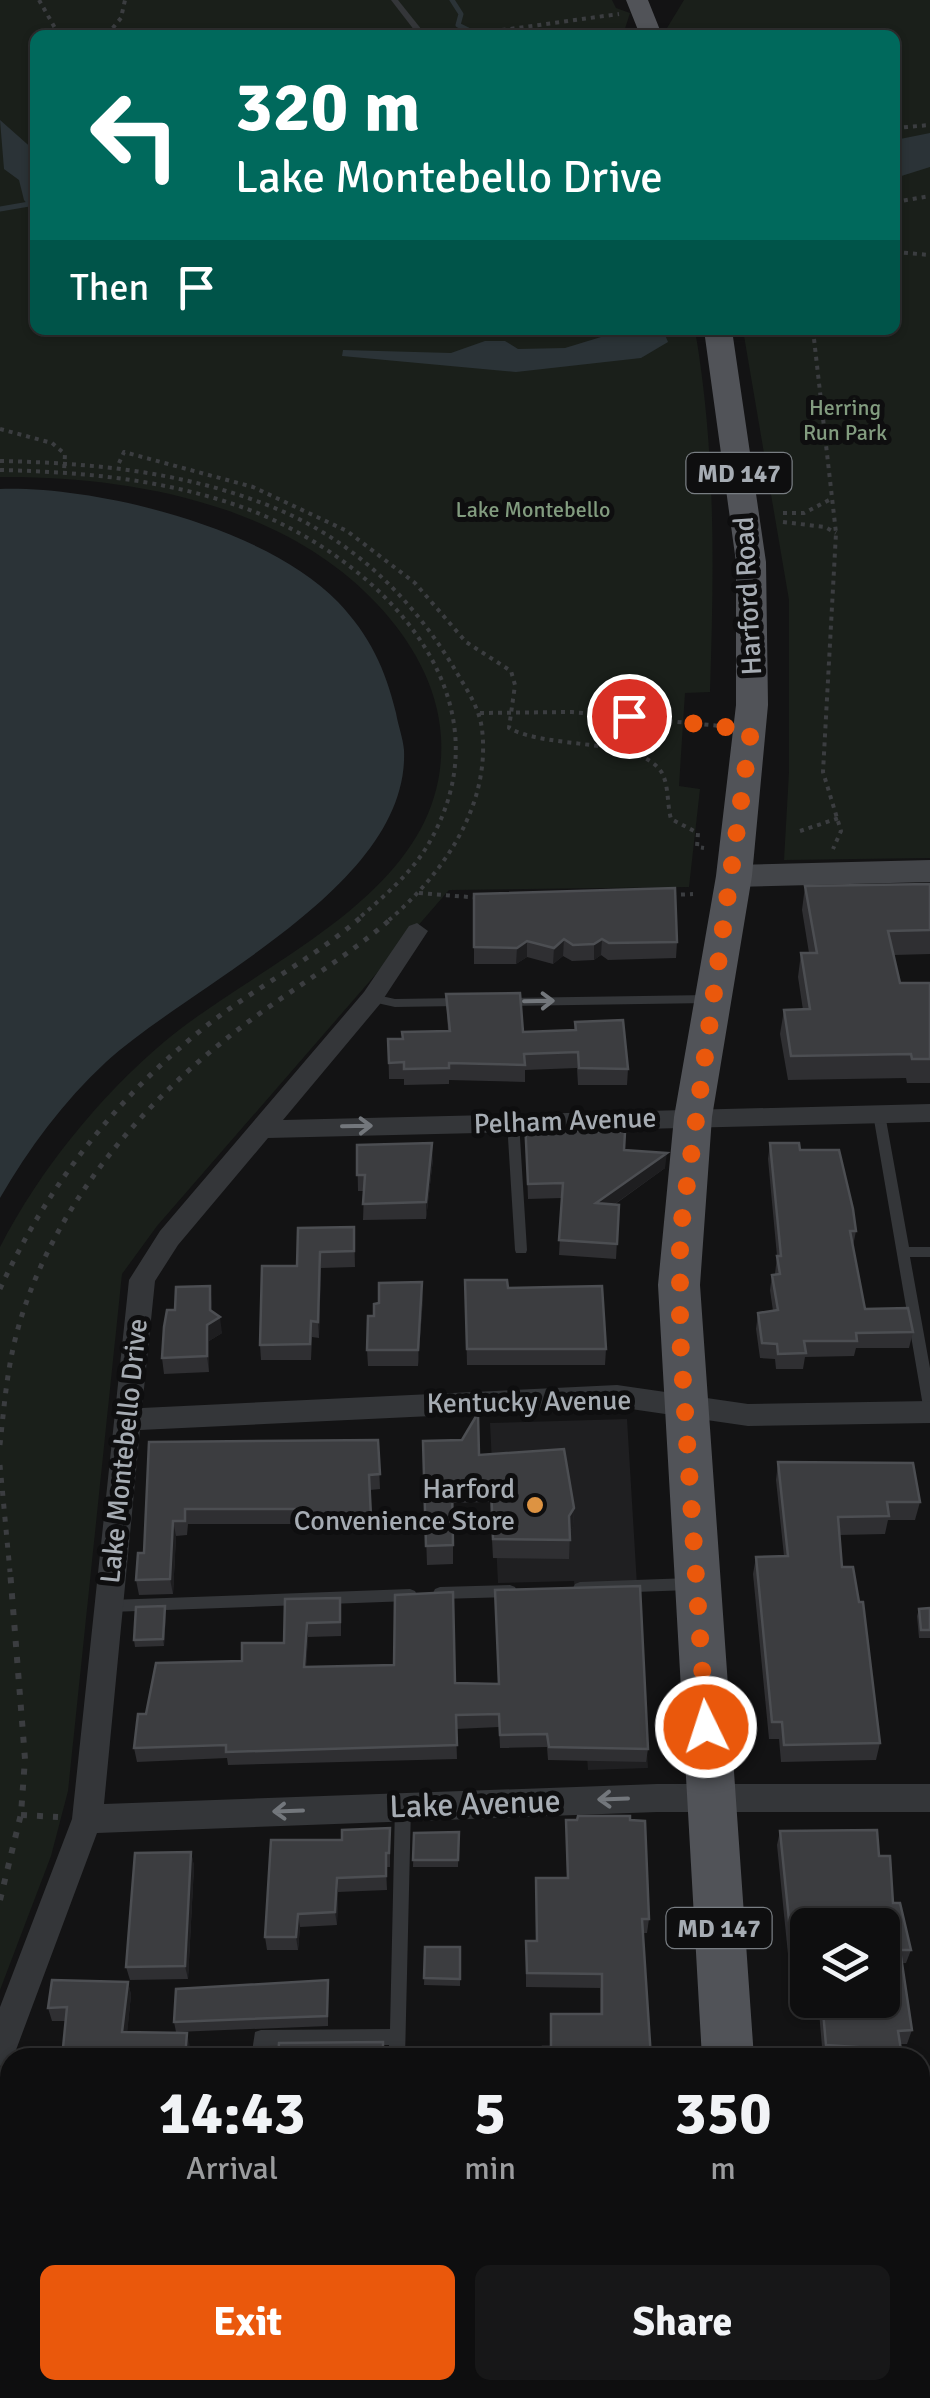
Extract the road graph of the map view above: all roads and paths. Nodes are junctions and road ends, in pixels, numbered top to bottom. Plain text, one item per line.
1 (40, 0) edge
2 (125, 0) edge
3 (394, 0) edge
4 (639, 6) edge
5 (57, 30) edge
6 (111, 30) edge
7 (418, 30) edge
8 (480, 30) edge
9 (650, 30) edge
10 (930, 125) edge
11 (900, 128) edge
12 (930, 196) edge
13 (900, 201) edge
14 (900, 252) edge
15 (930, 255) edge
16 (719, 335) edge
17 (813, 335) edge
18 (0, 429) edge
19 (0, 461) edge
20 (65, 462) junction
21 (119, 462) dead end
22 (0, 470) edge
23 (64, 472) junction
24 (833, 498) junction
25 (783, 513) dead end
26 (798, 513) junction
27 (783, 522) dead end
28 (799, 522) junction
29 (836, 533) junction
30 (510, 711) junction
31 (480, 713) junction
32 (751, 730) junction
33 (838, 818) junction
34 (800, 830) dead end
35 (697, 847) dead end
36 (826, 854) dead end
37 (930, 872) edge
38 (734, 876) junction
39 (419, 893) junction
40 (692, 894) dead end
41 (660, 895) edge
42 (496, 900) edge
43 (410, 921) junction
44 (372, 998) junction
45 (713, 999) junction
46 (475, 1002) edge
47 (495, 1002) edge
48 (930, 1113) edge
49 (878, 1114) junction
50 (694, 1117) junction
51 (512, 1122) junction
52 (259, 1129) junction
53 (521, 1250) dead end
54 (904, 1252) junction
55 (930, 1252) edge
56 (0, 1289) edge
57 (684, 1405) junction
58 (930, 1409) edge
59 (127, 1420) junction
60 (0, 1446) edge
61 (0, 1465) edge
62 (696, 1584) junction
63 (558, 1589) edge
64 (519, 1590) edge
65 (108, 1606) junction
66 (930, 1798) edge
67 (710, 1799) junction
68 (402, 1806) junction
69 (21, 1815) junction
70 (87, 1819) junction
71 (0, 1900) edge
72 (397, 2037) junction
73 (1, 2048) edge
74 (260, 2048) edge
75 (397, 2048) edge
76 (727, 2048) edge

1 - 5 path
2 - 6 path
3 - 7 lane
4 - 8 path
4 - 9 main road
10 - 11 path
12 - 13 path
14 - 15 path
16 - 32 main road, Harford Road / MD 147
17 - 24 path
18 - 20 path
19 - 20 path
20 - 23 path
20 - 31 path
21 - 30 path
22 - 23 path
23 - 56 path
24 - 26 path
24 - 29 path
25 - 26 path
26 - 28 path
27 - 28 path
28 - 29 path
29 - 33 path
30 - 31 path
30 - 32 path
30 - 35 path
31 - 39 path
32 - 38 main road, Harford Road / MD 147
33 - 34 path
33 - 36 path
37 - 38 street
38 - 45 main road, Harford Road / MD 147
39 - 42 path
39 - 43 path
40 - 41 path
43 - 44 street, Lake Montebello Drive
43 - 60 path
44 - 46 lane
44 - 52 street, Lake Montebello Drive
47 -> 45 lane
45 - 50 main road, Harford Road / MD 147
48 - 49 street, Pelham Avenue
49 - 50 street, Pelham Avenue
49 - 54 lane
50 - 51 street, Pelham Avenue
50 - 57 main road, Harford Road / MD 147
52 -> 51 street, Pelham Avenue
51 - 53 lane
52 - 59 street, Lake Montebello Drive
54 - 55 lane
54 - 58 lane
57 - 58 street, Kentucky Avenue
57 - 59 street, Kentucky Avenue
57 - 62 main road, Harford Road / MD 147
59 - 65 street, Lake Montebello Drive
61 - 69 path
62 - 63 lane
62 - 67 main road, Harford Road / MD 147
64 - 65 lane
65 - 70 street, Lake Montebello Drive
66 - 67 street, Lake Avenue
67 -> 68 street, Lake Avenue
67 - 76 main road, Harford Road / MD 147
68 -> 70 street, Lake Avenue
68 - 72 lane
69 - 70 path
69 - 71 path
70 - 73 street, Lake Montebello Drive
72 - 74 lane
72 - 75 lane

